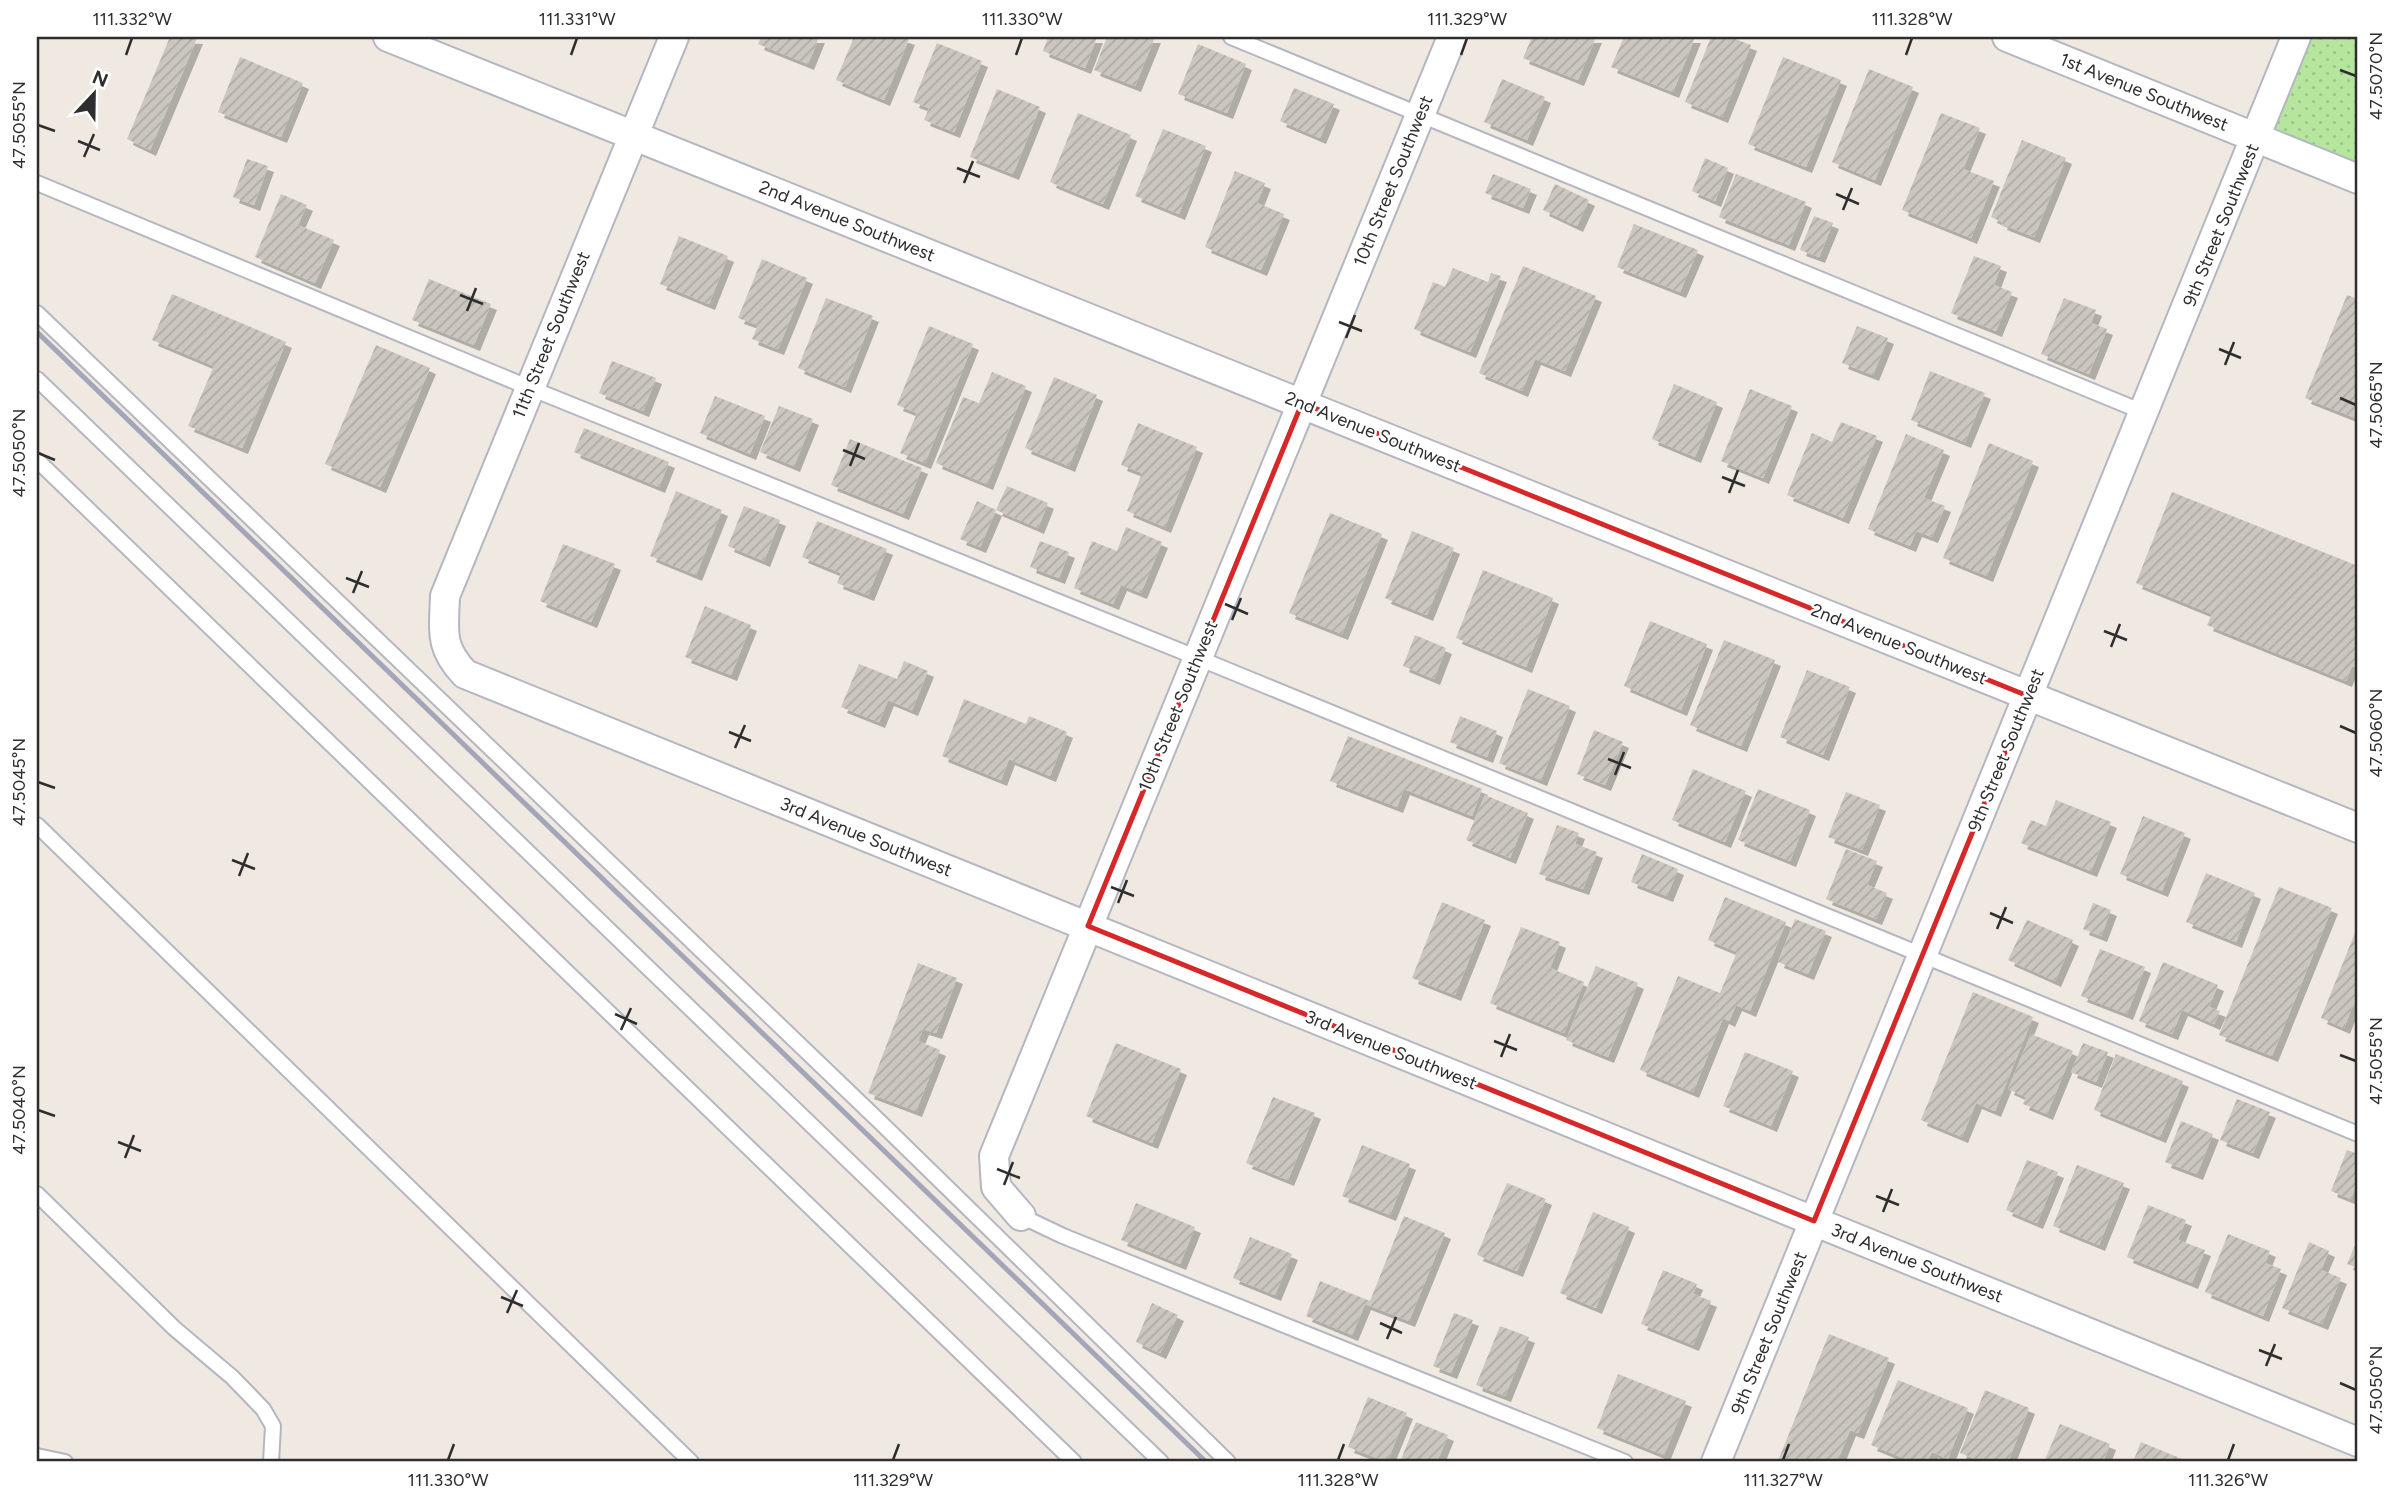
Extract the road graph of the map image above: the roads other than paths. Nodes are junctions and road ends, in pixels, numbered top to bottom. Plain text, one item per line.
1 (388, 37) edge
2 (674, 37) edge
3 (1231, 37) edge
4 (1452, 37) edge
5 (2007, 37) edge
6 (2296, 37) edge
7 (1420, 113) junction
8 (633, 135) junction
9 (2257, 137) junction
10 (2358, 179) edge
11 (37, 184) edge
12 (37, 313) edge
13 (37, 379) edge
14 (530, 388) junction
15 (1302, 404) junction
16 (2143, 412) junction
17 (37, 460) edge
18 (444, 637) joint
19 (1198, 658) junction
20 (2028, 696) junction
21 (37, 825) edge
22 (2358, 828) edge
23 (1088, 926) junction
24 (1923, 956) junction
25 (2358, 1134) edge
26 (37, 1194) edge
27 (1021, 1216) joint
28 (1814, 1221) junction
29 (2358, 1442) edge
30 (37, 1456) edge
31 (65, 1462) edge
32 (271, 1462) edge
33 (691, 1462) edge
34 (1074, 1462) edge
35 (1161, 1462) edge
36 (1228, 1462) edge
37 (1625, 1462) edge
38 (1716, 1462) edge

1 - 8 street, 2nd Avenue Southwest
2 - 8 street, 11th Street Southwest
3 - 7 lane
4 - 7 street, 10th Street Southwest
5 - 9 street, 1st Avenue Southwest
6 - 9 street, 9th Street Southwest
7 - 15 street, 10th Street Southwest
7 - 16 lane
8 - 14 street, 11th Street Southwest
8 - 15 street, 2nd Avenue Southwest
9 - 10 street, 1st Avenue Southwest
9 - 16 street, 9th Street Southwest
11 - 14 lane
12 - 36 lane
13 - 35 lane
14 - 18 street, 11th Street Southwest
14 - 19 lane
15 - 19 street, 10th Street Southwest
15 - 20 street, 2nd Avenue Southwest
16 - 20 street, 9th Street Southwest
17 - 34 lane
18 - 23 street, 3rd Avenue Southwest
19 - 23 street, 10th Street Southwest
19 - 24 lane
20 - 22 street, 2nd Avenue Southwest
20 - 24 street, 9th Street Southwest
21 - 33 lane
23 - 27 street, 10th Street Southwest
23 - 28 street, 3rd Avenue Southwest
24 - 25 lane
24 - 28 street, 9th Street Southwest
26 - 32 lane
27 - 37 lane
28 - 29 street, 3rd Avenue Southwest
28 - 38 street, 9th Street Southwest
30 - 31 lane

